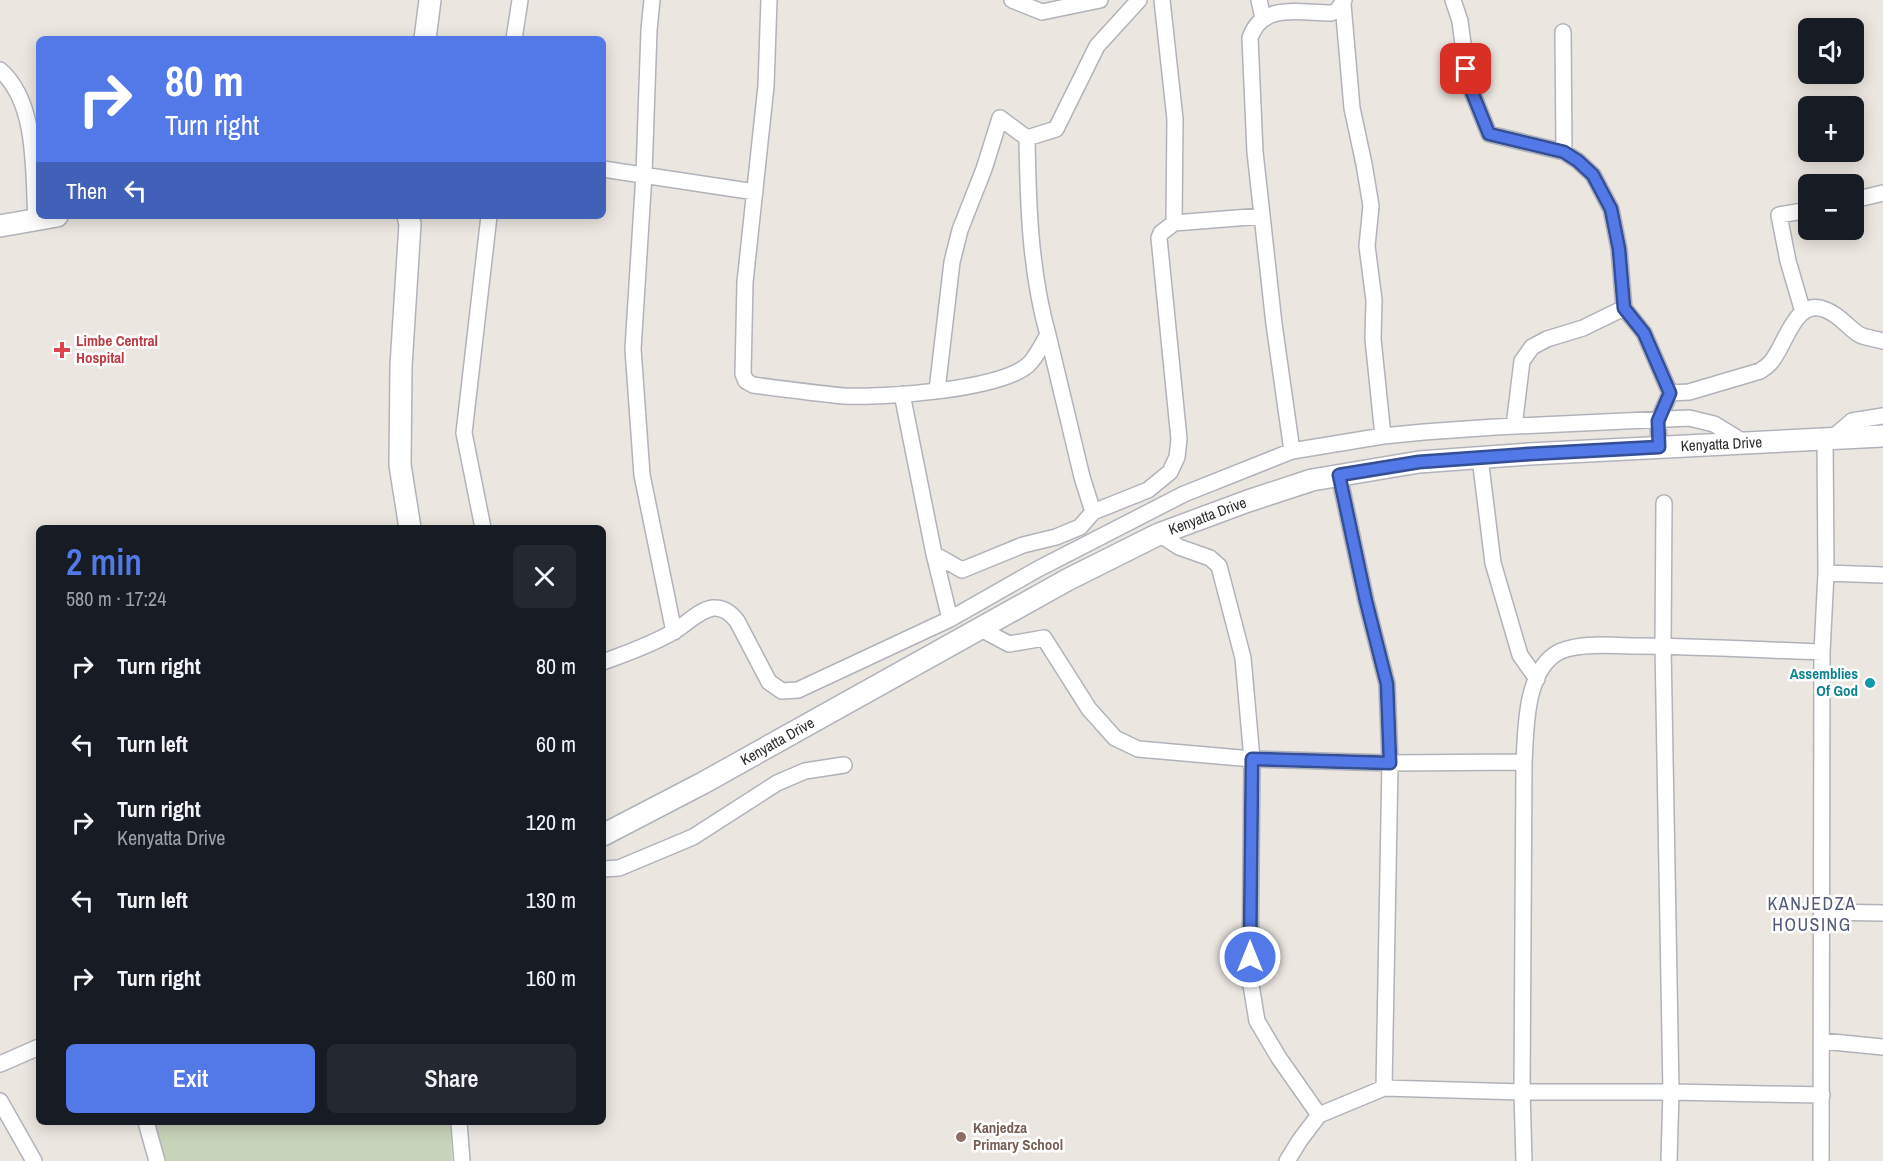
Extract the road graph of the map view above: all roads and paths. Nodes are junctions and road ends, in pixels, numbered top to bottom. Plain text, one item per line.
1 (430, 0) edge
2 (520, 0) edge
3 (652, 0) edge
4 (770, 0) edge
5 (1012, 0) edge
6 (1100, 0) edge
7 (1139, 0) edge
8 (1162, 0) edge
9 (1259, 0) edge
10 (1344, 2) edge
11 (1456, 3) edge
12 (1263, 18) junction
13 (1563, 32) dead end
14 (425, 36) edge
15 (514, 36) edge
16 (0, 70) edge
17 (1027, 138) junction
18 (1564, 152) junction
19 (36, 164) edge
20 (606, 169) edge
21 (644, 174) junction
22 (755, 192) junction
23 (1883, 193) edge
24 (1864, 198) edge
25 (1798, 212) edge
26 (1262, 216) junction
27 (41, 219) edge
28 (409, 219) edge
29 (489, 219) edge
30 (1174, 223) junction
31 (0, 226) edge
32 (1624, 308) junction
33 (1803, 312) junction
34 (1048, 335) junction
35 (1883, 341) edge
36 (937, 390) junction
37 (1670, 393) junction
38 (902, 394) junction
39 (1883, 416) edge
40 (1658, 421) junction
41 (1514, 426) junction
42 (1383, 436) junction
43 (1883, 436) edge
44 (1828, 439) junction
45 (1748, 444) junction
46 (1659, 447) junction
47 (1292, 451) junction
48 (1480, 458) junction
49 (1339, 475) junction
50 (1664, 503) dead end
51 (1093, 512) junction
52 (410, 525) edge
53 (482, 525) edge
54 (1159, 534) junction
55 (934, 554) junction
56 (1826, 573) junction
57 (1883, 574) edge
58 (950, 619) junction
59 (979, 628) junction
60 (674, 632) junction
61 (1663, 646) junction
62 (1822, 652) junction
63 (606, 661) edge
64 (1537, 679) junction
65 (1252, 759) junction
66 (1524, 762) junction
67 (1390, 763) junction
68 (844, 765) dead end
69 (606, 833) edge
70 (606, 869) edge
71 (1822, 912) junction
72 (1883, 913) edge
73 (1822, 1041) junction
74 (1883, 1047) edge
75 (36, 1048) edge
76 (0, 1064) edge
77 (1384, 1088) junction
78 (1522, 1092) junction
79 (1671, 1092) junction
80 (1822, 1095) junction
81 (0, 1101) edge
82 (1319, 1115) junction
83 (147, 1125) edge
84 (459, 1125) edge
85 (34, 1161) edge
86 (157, 1161) edge
87 (462, 1161) edge
88 (1287, 1161) edge
89 (1524, 1161) edge
90 (1669, 1161) edge
91 (1821, 1161) edge

1 - 14 main road
2 - 15 street
3 - 21 street
4 - 22 street
5 - 6 street
7 - 17 street
8 - 30 street
9 - 12 street
10 - 12 street
10 - 42 street
11 - 18 street
12 - 26 street
13 - 18 street
16 - 19 street
17 - 34 street
17 - 36 street
18 - 32 street
20 - 21 street
21 - 22 street
21 - 60 street
22 - 38 street
23 - 24 street
25 - 33 street
26 - 30 street
26 - 47 street
27 - 31 main road
28 - 52 main road
29 - 53 street
30 - 51 street
32 - 37 street
32 - 41 street
33 - 35 street
33 - 37 street
34 - 36 street
34 - 51 street
36 - 38 street
37 - 40 street
38 - 55 street
39 - 44 street
40 - 41 street
40 - 45 street
40 - 46 street
41 - 42 street
42 - 47 street
43 - 44 main road, Kenyatta Drive
44 - 45 main road, Kenyatta Drive
44 - 56 street
45 - 46 main road, Kenyatta Drive
46 - 48 main road, Kenyatta Drive
47 - 58 street
48 - 49 main road, Kenyatta Drive
48 - 64 street
49 - 54 main road, Kenyatta Drive
49 - 67 street
50 - 61 street
51 - 55 street
54 - 59 main road, Kenyatta Drive
54 - 65 street
55 - 58 street
56 - 57 street
56 - 62 street
58 - 60 street
59 - 65 street
59 - 69 main road, Kenyatta Drive
60 - 63 street
61 - 62 street
61 - 64 street
61 - 79 street
62 - 71 street
64 - 66 street
65 - 67 street
65 - 82 street
66 - 67 street
66 - 78 street
67 - 77 street
68 - 70 street
71 - 72 street
71 - 73 street
73 - 74 street
73 - 80 street
75 - 76 street
77 - 78 street
77 - 82 street
78 - 79 street
78 - 89 street
79 - 80 street
79 - 90 street
80 - 91 street
81 - 85 street
82 - 88 street
83 - 86 street
84 - 87 street

